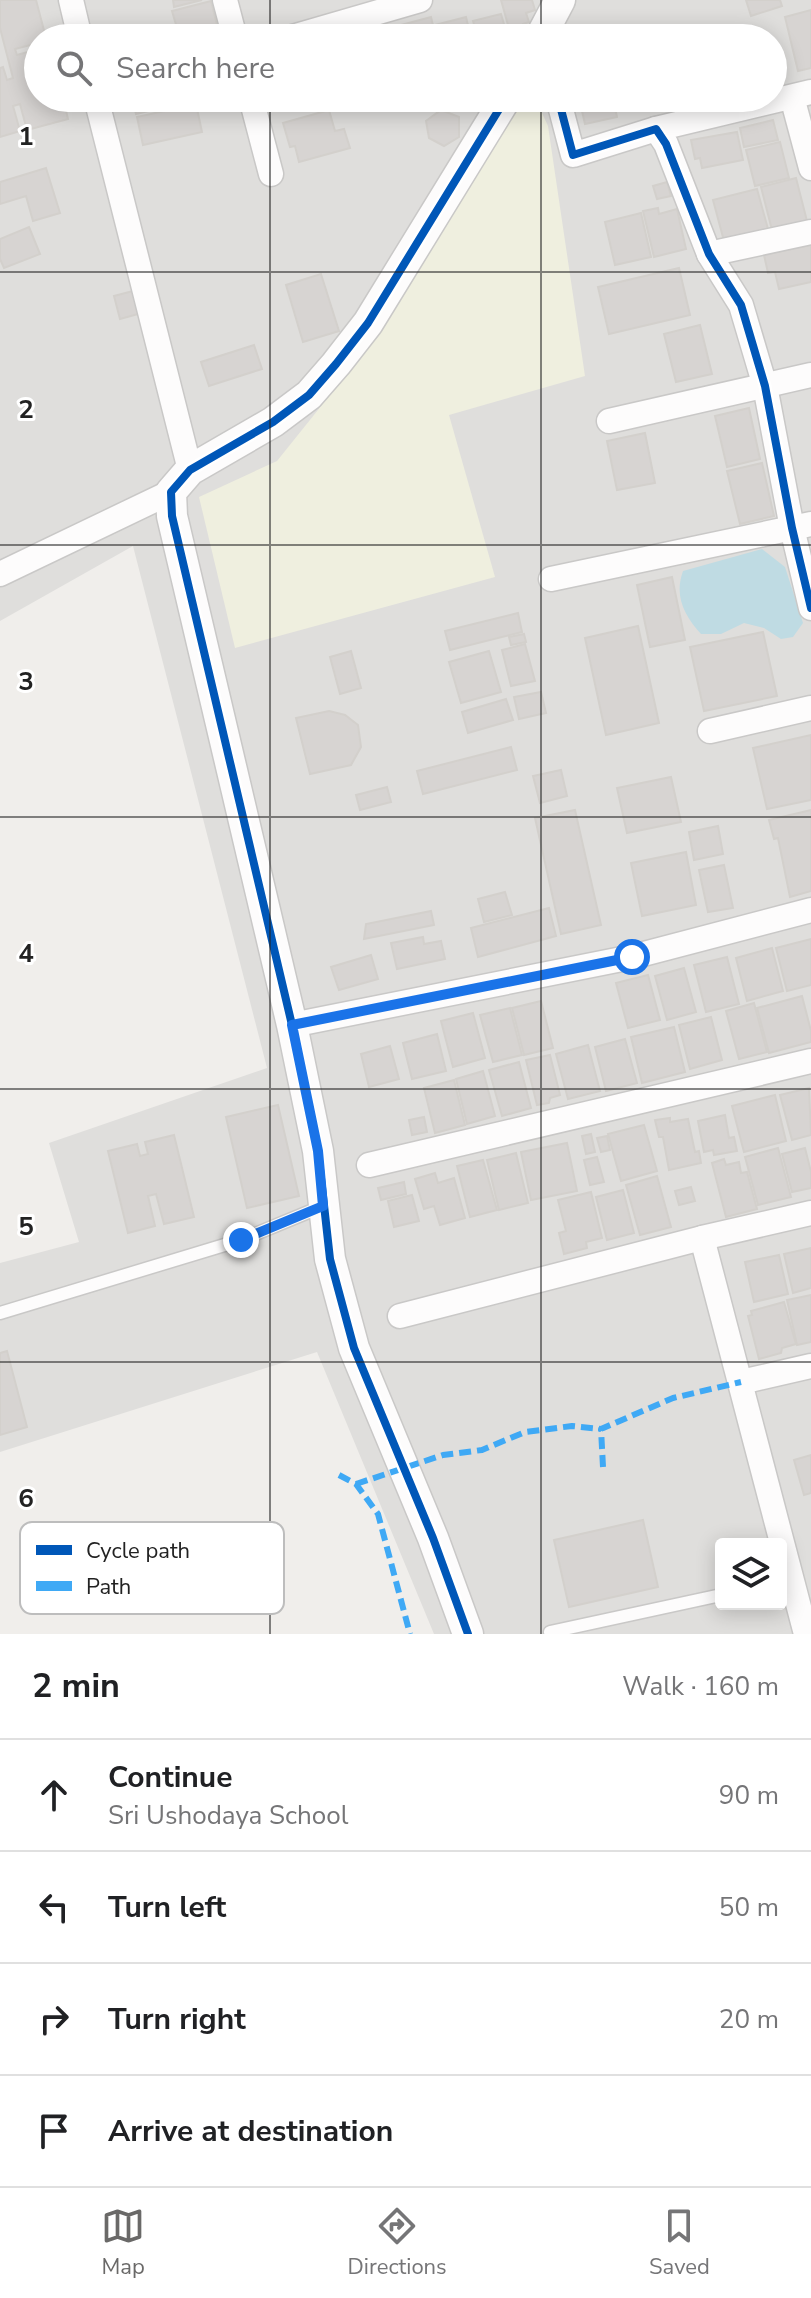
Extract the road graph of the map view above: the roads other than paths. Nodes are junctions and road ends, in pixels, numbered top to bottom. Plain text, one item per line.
1 (71, 0) edge
2 (225, 0) edge
3 (420, 0) edge
4 (560, 0) edge
5 (77, 24) edge
6 (231, 24) edge
7 (337, 24) edge
8 (547, 24) edge
9 (802, 95) edge
10 (99, 112) edge
11 (255, 112) edge
12 (497, 112) edge
13 (562, 112) edge
14 (729, 112) edge
15 (656, 129) junction
16 (811, 168) edge
17 (271, 174) dead end
18 (811, 232) edge
19 (709, 254) junction
20 (811, 375) edge
21 (765, 386) junction
22 (609, 421) dead end
23 (180, 481) junction
24 (801, 526) edge
25 (0, 574) edge
26 (551, 579) dead end
27 (811, 608) edge
28 (811, 708) edge
29 (710, 731) dead end
30 (811, 910) edge
31 (292, 1025) junction
32 (811, 1061) edge
33 (369, 1165) dead end
34 (323, 1206) junction
35 (811, 1213) edge
36 (702, 1238) junction
37 (0, 1313) edge
38 (400, 1316) dead end
39 (811, 1366) edge
40 (741, 1382) junction
41 (777, 1538) edge
42 (787, 1581) edge
43 (715, 1596) edge
44 (550, 1632) edge
45 (468, 1634) edge
46 (806, 1634) edge

1 - 5 street
2 - 6 street
3 - 7 street
4 - 8 street
9 - 16 street
10 - 23 street
11 - 17 street
12 - 23 street
13 - 15 street
14 - 15 street
15 - 19 street
18 - 19 street
19 - 21 street
20 - 21 street
21 - 22 street
21 - 24 street
23 - 25 street
23 - 31 street
24 - 26 street
24 - 27 street
28 - 29 street
30 - 31 street
31 - 34 street
32 - 33 street
34 - 37 lane
34 - 45 street
35 - 36 street
36 - 38 street
36 - 40 street
39 - 40 street
40 - 41 street
42 - 46 street
43 - 44 lane

